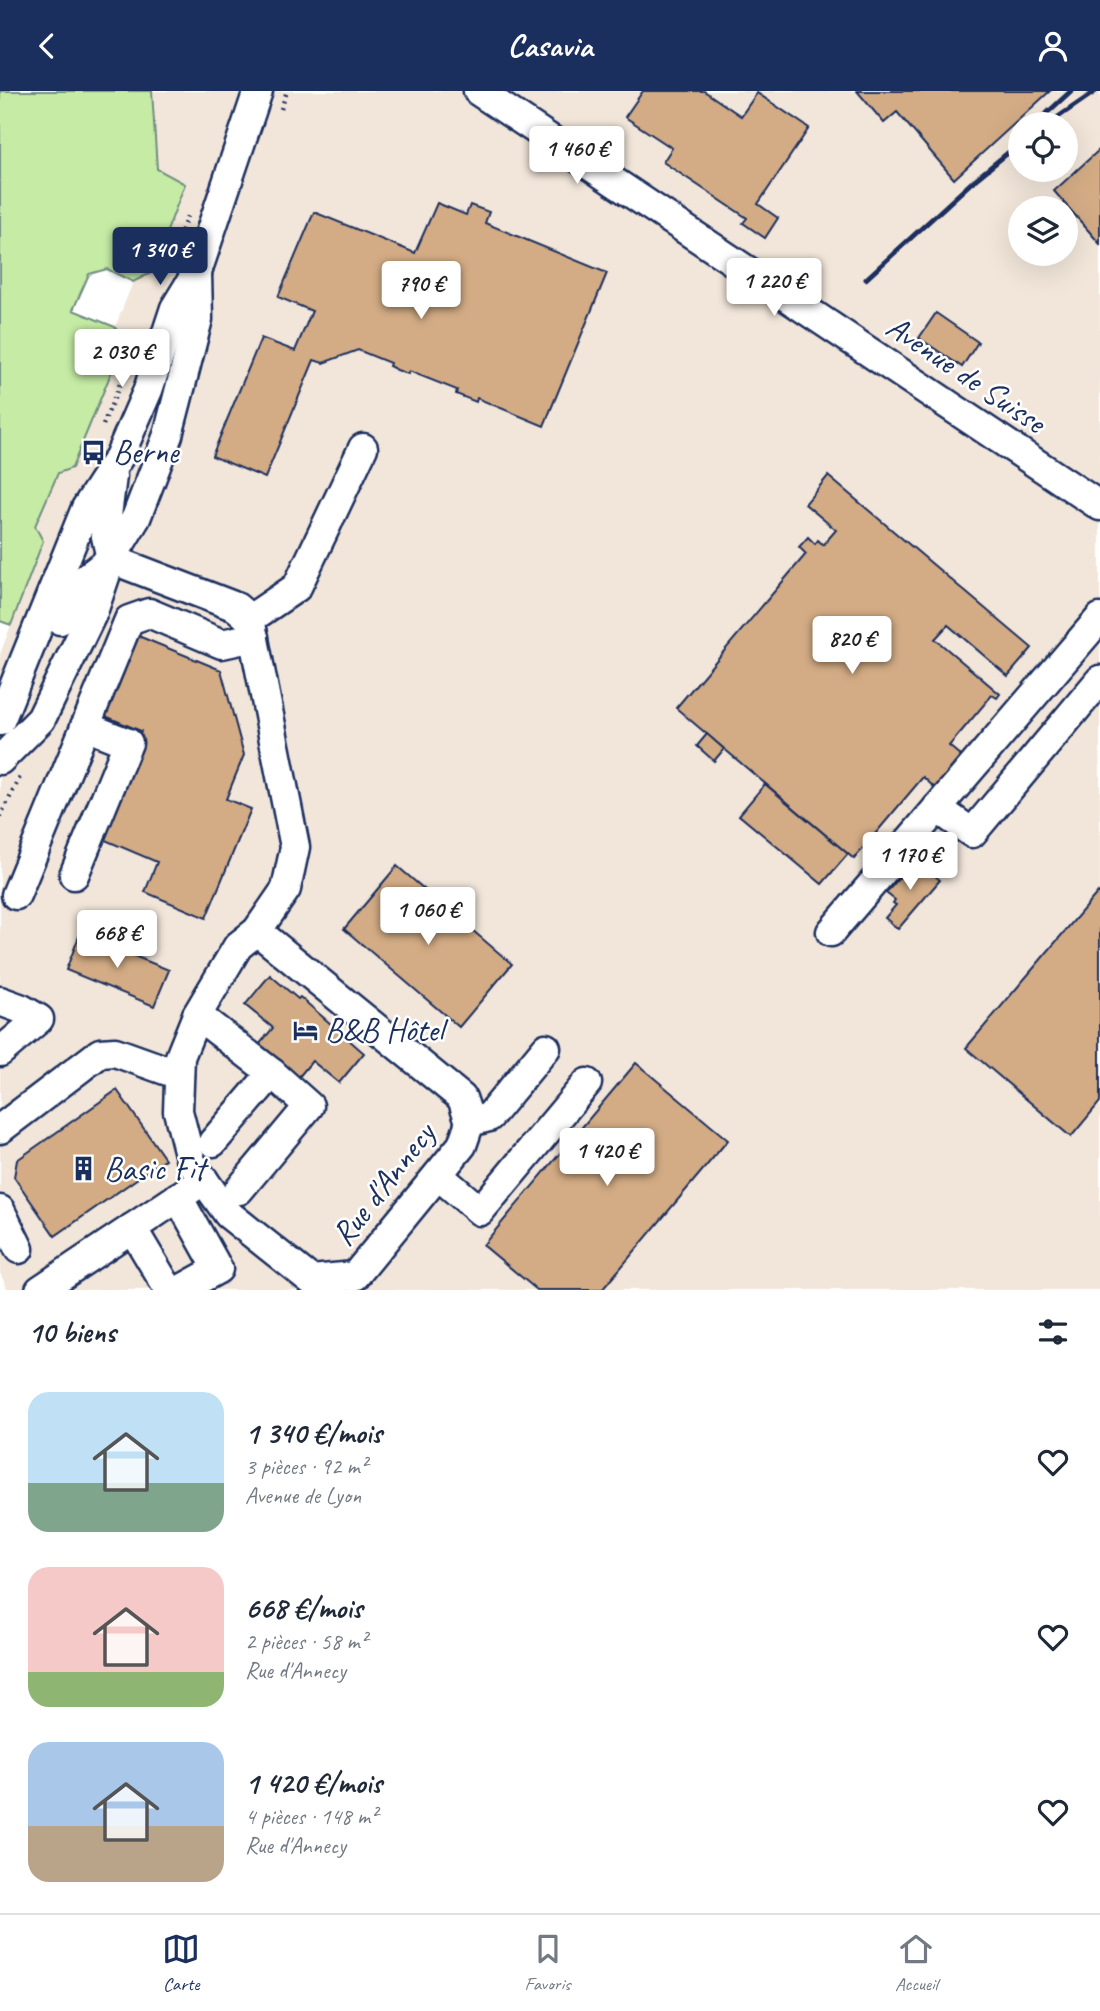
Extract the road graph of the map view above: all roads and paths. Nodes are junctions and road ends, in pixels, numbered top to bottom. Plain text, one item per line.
1 (258, 91) edge
2 (478, 91) edge
3 (188, 215) dead end
4 (197, 272) junction
5 (163, 279) dead end
6 (132, 355) dead end
7 (102, 428) dead end
8 (363, 448) dead end
9 (113, 470) junction
10 (1100, 506) edge
11 (111, 559) junction
12 (1100, 618) edge
13 (252, 628) junction
14 (1100, 680) edge
15 (0, 721) edge
16 (85, 726) junction
17 (0, 759) edge
18 (937, 808) junction
19 (74, 875) dead end
20 (16, 895) dead end
21 (257, 931) junction
22 (831, 932) dead end
23 (0, 1001) edge
24 (197, 1015) junction
25 (546, 1048) dead end
26 (0, 1052) edge
27 (272, 1073) junction
28 (179, 1075) junction
29 (587, 1083) dead end
30 (470, 1122) junction
31 (0, 1129) edge
32 (213, 1142) dead end
33 (438, 1175) junction
34 (204, 1180) junction
35 (239, 1190) dead end
36 (178, 1197) junction
37 (0, 1210) edge
38 (132, 1228) junction
39 (19, 1249) dead end
40 (40, 1290) edge
41 (169, 1290) edge
42 (180, 1290) edge

1 - 4 street
2 - 10 street, Avenue de Suisse
3 - 5 path
4 - 9 street
4 - 11 street
6 - 7 path
8 - 13 street
9 - 11 street
9 - 15 street
11 - 13 street
11 - 17 street
12 - 18 street
13 - 16 street
13 - 21 street, Rue d'Annecy
14 - 18 street
16 - 19 street
16 - 20 street
18 - 22 street
21 - 24 street, Rue d'Annecy
21 - 30 street, Rue d'Annecy
23 - 26 street
24 - 27 street
24 - 28 street, Rue d'Annecy
25 - 30 street
27 - 32 street
27 - 35 street
28 - 31 street
28 - 34 street, Rue d'Annecy
29 - 33 street
30 - 33 street, Rue d'Annecy
33 - 34 street, Rue d'Annecy
34 - 36 street
36 - 38 street
36 - 42 street
37 - 39 street
38 - 40 street
38 - 41 street

